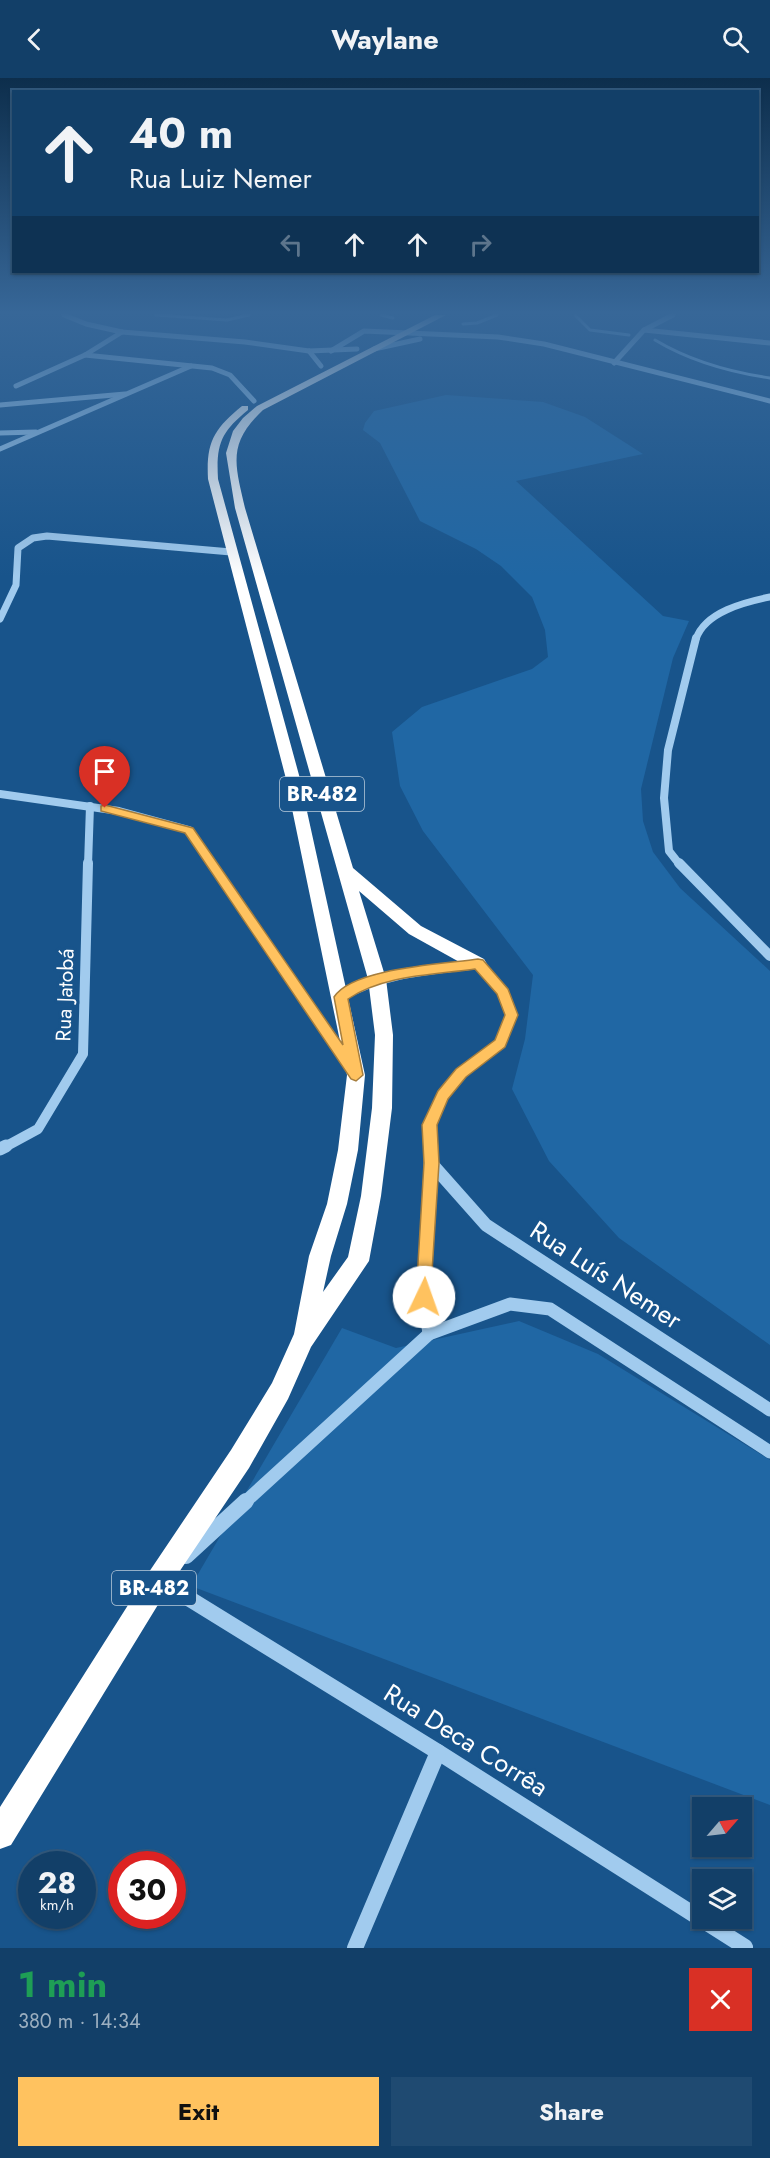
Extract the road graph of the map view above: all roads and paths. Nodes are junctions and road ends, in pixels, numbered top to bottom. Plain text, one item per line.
1 (31, 402) edge
2 (113, 402) edge
3 (252, 402) edge
4 (269, 402) edge
5 (0, 405) edge
6 (43, 432) junction
7 (0, 433) edge
8 (0, 449) edge
9 (220, 508) junction
10 (240, 508) junction
11 (231, 552) junction
12 (770, 597) edge
13 (0, 619) edge
14 (274, 620) junction
15 (250, 623) junction
16 (292, 775) junction
17 (0, 794) edge
18 (323, 797) junction
19 (90, 806) junction
20 (347, 871) junction
21 (770, 956) edge
22 (478, 964) junction
23 (377, 979) junction
24 (340, 997) junction
25 (356, 1075) junction
26 (0, 1149) edge
27 (431, 1163) junction
28 (429, 1334) junction
29 (303, 1339) junction
30 (770, 1410) edge
31 (770, 1452) edge
32 (158, 1581) junction
33 (438, 1752) junction
34 (0, 1834) edge
35 (745, 1947) edge
36 (355, 1948) edge

1 - 5 street
2 - 6 street
3 - 9 highway, BR-482
4 - 10 highway, BR-482
6 - 7 street
6 - 8 street
9 - 10 highway
9 - 11 highway, BR-482
10 - 14 highway, BR-482
11 - 13 street
11 - 15 highway, BR-482
12 - 21 street
14 - 15 highway
14 - 18 highway, BR-482
15 - 16 highway, BR-482
16 - 18 highway
16 - 24 highway, BR-482
17 - 19 street
18 - 20 highway, BR-482
19 - 25 street
19 - 26 street, Rua Jatobá
20 - 22 highway
20 - 23 highway, BR-482
22 - 23 street
22 - 27 street
23 - 24 street
23 - 29 highway, BR-482
24 - 25 highway, BR-482
25 - 29 highway, BR-482
27 - 28 street
27 - 30 street, Rua Luís Nemer
28 - 31 street
28 - 32 street
29 - 32 highway, BR-482
32 - 33 street, Rua Deca Corrêa
32 - 34 highway, BR-482
33 - 35 street, Rua Deca Corrêa
33 - 36 street

